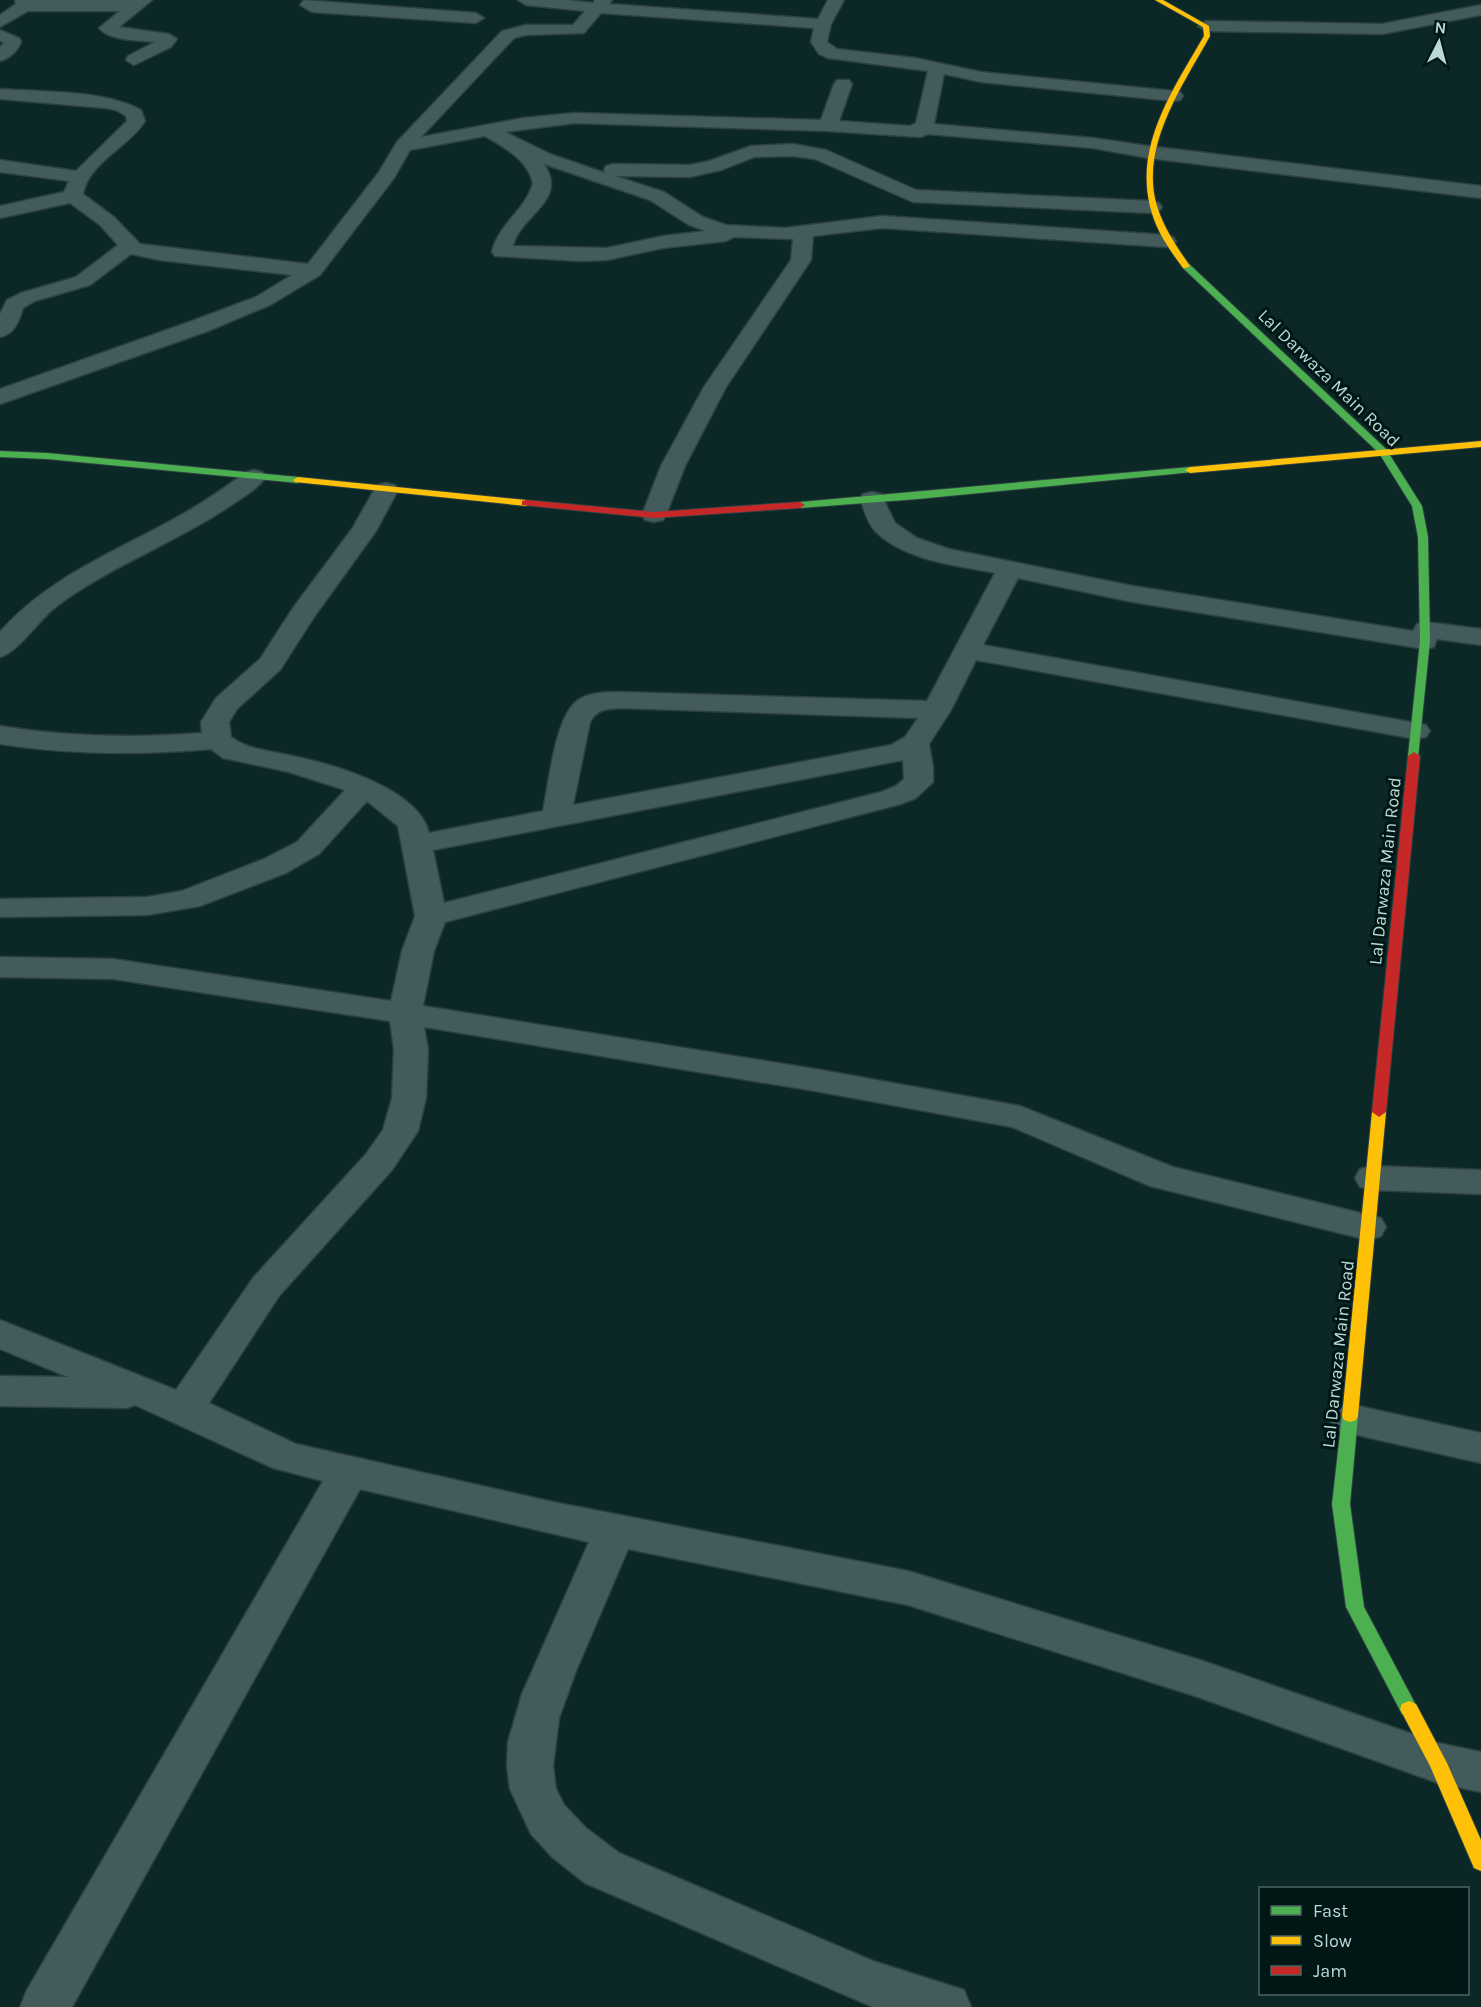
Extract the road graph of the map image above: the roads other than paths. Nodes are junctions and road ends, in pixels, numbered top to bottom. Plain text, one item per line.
1 (312, 0) edge
2 (526, 0) edge
3 (836, 0) edge
4 (1158, 0) edge
5 (1420, 1) edge
6 (23, 3) edge
7 (140, 3) edge
8 (601, 4) edge
9 (388, 6) edge
10 (488, 6) dead end
11 (1481, 10) edge
12 (476, 18) junction
13 (1433, 20) junction
14 (0, 22) edge
15 (823, 24) junction
16 (1206, 26) junction
17 (581, 28) junction
18 (604, 30) dead end
19 (512, 32) junction
20 (0, 35) edge
21 (0, 56) edge
22 (134, 60) dead end
23 (938, 68) junction
24 (843, 84) dead end
25 (0, 94) edge
26 (1174, 96) junction
27 (828, 126) junction
28 (921, 128) junction
29 (487, 129) junction
30 (403, 146) junction
31 (519, 148) junction
32 (1148, 152) junction
33 (0, 166) edge
34 (578, 168) junction
35 (76, 187) junction
36 (1481, 192) edge
37 (913, 196) junction
38 (1152, 207) junction
39 (0, 212) edge
40 (899, 223) junction
41 (802, 232) junction
42 (741, 234) junction
43 (1166, 241) junction
44 (129, 246) junction
45 (313, 271) junction
46 (0, 331) edge
47 (0, 397) edge
48 (1481, 444) edge
49 (1383, 451) junction
50 (0, 454) edge
51 (254, 477) junction
52 (386, 490) junction
53 (872, 499) junction
54 (654, 515) junction
55 (1009, 570) junction
56 (1426, 635) junction
57 (1481, 637) edge
58 (0, 650) edge
59 (968, 650) junction
60 (937, 710) junction
61 (1416, 731) junction
62 (0, 735) edge
63 (217, 740) junction
64 (915, 744) junction
65 (364, 787) junction
66 (556, 818) junction
67 (416, 844) junction
68 (0, 908) edge
69 (431, 916) junction
70 (0, 968) edge
71 (405, 1013) junction
72 (1373, 1179) junction
73 (1481, 1182) edge
74 (1368, 1227) junction
75 (0, 1334) edge
76 (0, 1391) edge
77 (144, 1393) junction
78 (184, 1409) junction
79 (1349, 1419) junction
80 (1481, 1448) edge
81 (349, 1472) junction
82 (615, 1530) junction
83 (1438, 1763) junction
84 (1481, 1772) edge
85 (1481, 1862) edge
86 (45, 2007) edge
87 (946, 2007) edge

1 - 9 street
2 - 8 street
3 - 15 street
4 - 16 main road
5 - 13 street
6 - 7 street
6 - 14 street
7 - 22 street
8 - 15 street
8 - 17 street
9 - 12 street
10 - 12 street
11 - 13 street
12 - 19 street
13 - 16 street
15 - 23 street
16 - 26 main road, Lal Darwaza Main Road
17 - 18 street
17 - 19 street
19 - 30 street
20 - 21 street
23 - 26 street
23 - 28 street
24 - 27 street
25 - 35 street
26 - 32 main road, Lal Darwaza Main Road
27 - 28 street
27 - 29 street
28 - 32 street
29 - 30 street
29 - 31 street
30 - 45 street
31 - 34 street
31 - 42 street
32 - 36 street
32 - 38 main road, Lal Darwaza Main Road
33 - 35 street
34 - 37 street
34 - 42 street
35 - 39 street
35 - 44 street
37 - 38 street
37 - 40 street
38 - 43 main road, Lal Darwaza Main Road
40 - 41 street
40 - 43 street
41 - 42 street
41 - 54 street
43 - 49 main road, Lal Darwaza Main Road
44 - 45 street
44 - 46 street
45 - 47 street
48 - 49 main road
49 - 53 main road
49 - 56 main road, Lal Darwaza Main Road
50 - 51 main road
51 - 52 main road
51 - 58 street
52 - 54 main road
52 - 63 street
53 - 54 main road
53 - 55 street
55 - 56 street
55 - 59 street
56 - 57 street
56 - 61 main road, Lal Darwaza Main Road
59 - 60 street
59 - 61 street
60 - 64 street
60 - 66 street
61 - 72 main road, Lal Darwaza Main Road
62 - 63 street
63 - 65 street
64 - 66 street
64 - 69 street
65 - 67 street
65 - 68 street
66 - 67 street
67 - 69 street
69 - 71 street
70 - 71 street
71 - 74 street
71 - 78 street
72 - 73 street
72 - 74 main road, Lal Darwaza Main Road
74 - 79 main road, Lal Darwaza Main Road
75 - 77 street
76 - 77 street
77 - 78 street
78 - 81 street
79 - 80 street
79 - 83 main road, Lal Darwaza Main Road
81 - 82 street
81 - 86 street
82 - 83 street
82 - 87 street
83 - 84 street
83 - 85 main road, Lal Darwaza Main Road

